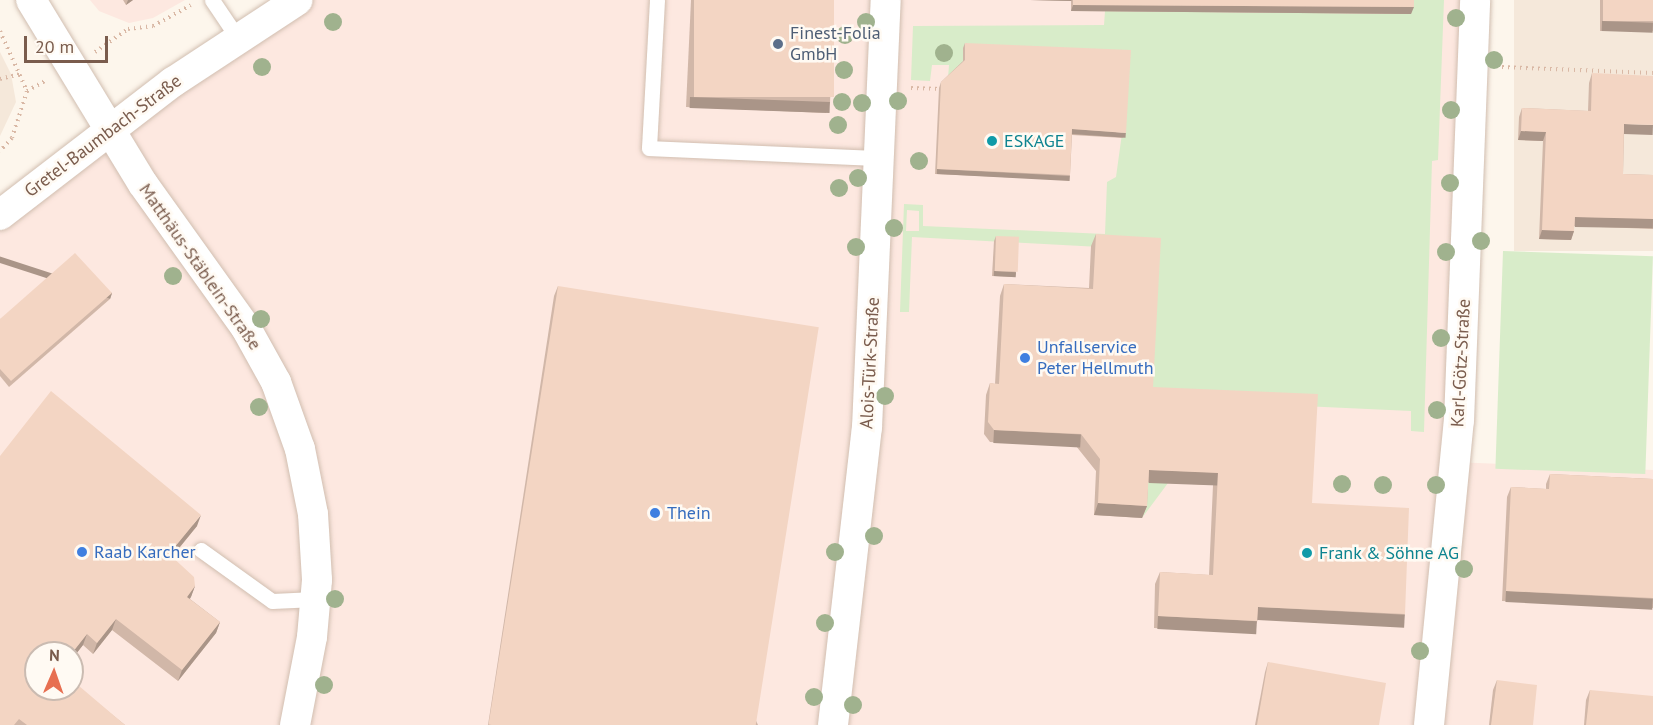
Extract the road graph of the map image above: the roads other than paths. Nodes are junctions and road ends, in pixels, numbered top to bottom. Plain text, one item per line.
1 (31, 0) edge
2 (212, 0) edge
3 (298, 0) edge
4 (657, 0) edge
5 (886, 0) edge
6 (1475, 0) edge
7 (237, 37) junction
8 (110, 130) junction
9 (880, 158) junction
10 (0, 215) edge
11 (201, 550) dead end
12 (315, 599) junction
13 (295, 725) edge
14 (833, 725) edge
15 (1429, 725) edge

1 - 8 street, Matthäus-Stäblein-Straße
2 - 7 lane
3 - 7 street, Gretel-Baumbach-Straße
4 - 9 lane
5 - 9 street, Alois-Türk-Straße
6 - 15 street, Karl-Götz-Straße
7 - 8 street, Gretel-Baumbach-Straße
8 - 10 street, Gretel-Baumbach-Straße
8 - 12 street, Matthäus-Stäblein-Straße
9 - 14 street, Alois-Türk-Straße
11 - 12 lane
12 - 13 street, Matthäus-Stäblein-Straße

